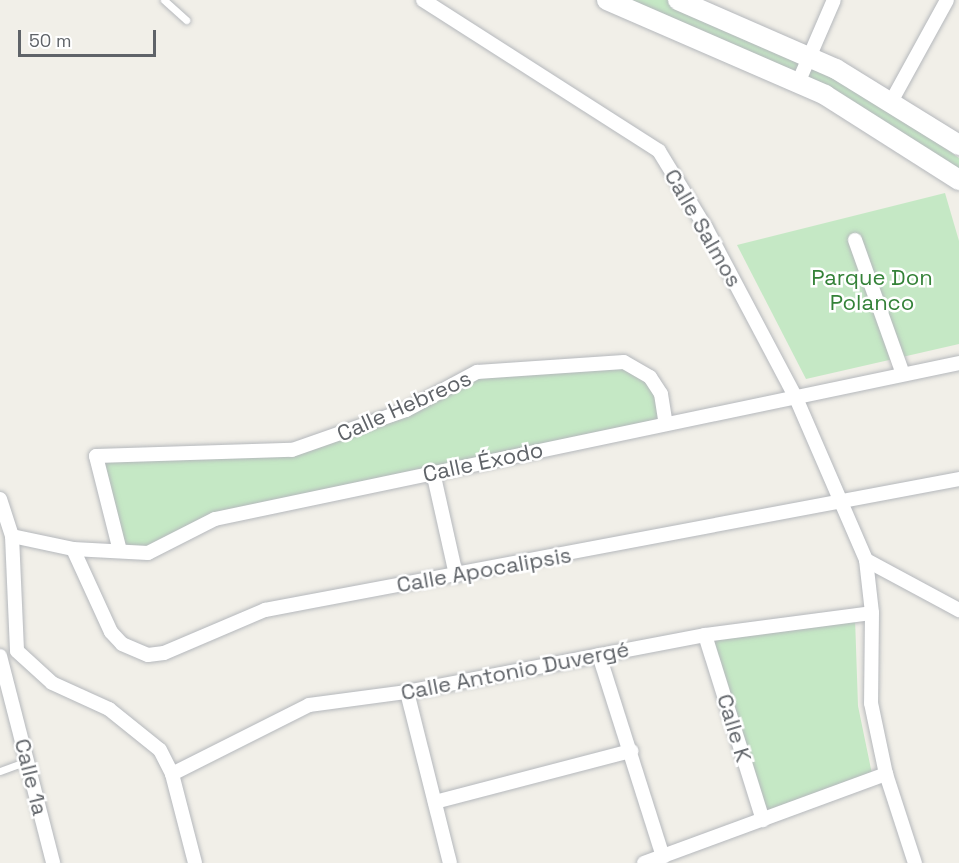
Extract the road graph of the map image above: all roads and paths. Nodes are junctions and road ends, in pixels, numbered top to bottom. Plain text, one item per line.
1 (164, 0) edge
2 (423, 0) edge
3 (608, 0) edge
4 (678, 0) edge
5 (834, 0) edge
6 (947, 0) edge
7 (186, 20) dead end
8 (810, 58) junction
9 (798, 83) junction
10 (891, 102) junction
11 (959, 145) edge
12 (959, 180) edge
13 (855, 240) dead end
14 (959, 363) edge
15 (903, 374) junction
16 (796, 398) junction
17 (666, 424) junction
18 (433, 472) junction
19 (959, 479) edge
20 (0, 499) edge
21 (843, 504) junction
22 (12, 536) junction
23 (73, 549) junction
24 (120, 551) junction
25 (866, 560) junction
26 (456, 575) junction
27 (959, 610) edge
28 (872, 613) junction
29 (705, 635) junction
30 (17, 651) junction
31 (599, 655) junction
32 (0, 656) edge
33 (407, 692) junction
34 (632, 751) junction
35 (27, 761) junction
36 (0, 771) edge
37 (172, 774) junction
38 (885, 774) junction
39 (435, 802) junction
40 (763, 820) junction
41 (663, 857) junction
42 (53, 863) edge
43 (195, 863) edge
44 (450, 863) edge
45 (644, 863) edge
46 (915, 863) edge

1 - 7 lane
2 - 16 street, Calle Salmos
3 - 9 main road
4 - 8 main road
5 - 8 street
6 - 10 street
8 - 9 street
8 - 10 main road
9 - 12 main road
10 - 11 main road
13 - 15 street
14 - 15 street, Calle Éxodo
15 - 16 street, Calle Éxodo
16 - 17 street, Calle Éxodo
16 - 21 street, Calle Salmos
17 - 18 street, Calle Éxodo
17 - 24 street, Calle Hebreos
18 - 24 street, Calle Éxodo
18 - 26 street
19 - 21 street, Calle Apocalipsis
20 - 22 street
21 - 25 street, Calle Salmos
21 - 26 street, Calle Apocalipsis
22 - 23 street, Calle Éxodo
22 - 30 street
23 - 24 street, Calle Éxodo
23 - 26 street, Calle Apocalipsis
25 - 27 street
25 - 28 street, Calle Salmos
28 - 29 street, Calle Antonio Duvergé
28 - 38 street, Calle Salmos
29 - 31 street, Calle Antonio Duvergé
29 - 40 street, Calle K
30 - 32 street
30 - 37 street
31 - 33 street, Calle Antonio Duvergé
31 - 34 street
32 - 35 street, Calle 1a
33 - 37 street, Calle Antonio Duvergé
33 - 39 street
34 - 39 street
34 - 41 street
35 - 36 lane
35 - 42 street, Calle 1a
37 - 43 street
38 - 40 street
38 - 46 street, Calle Salmos
39 - 44 street
40 - 41 street
41 - 45 street

